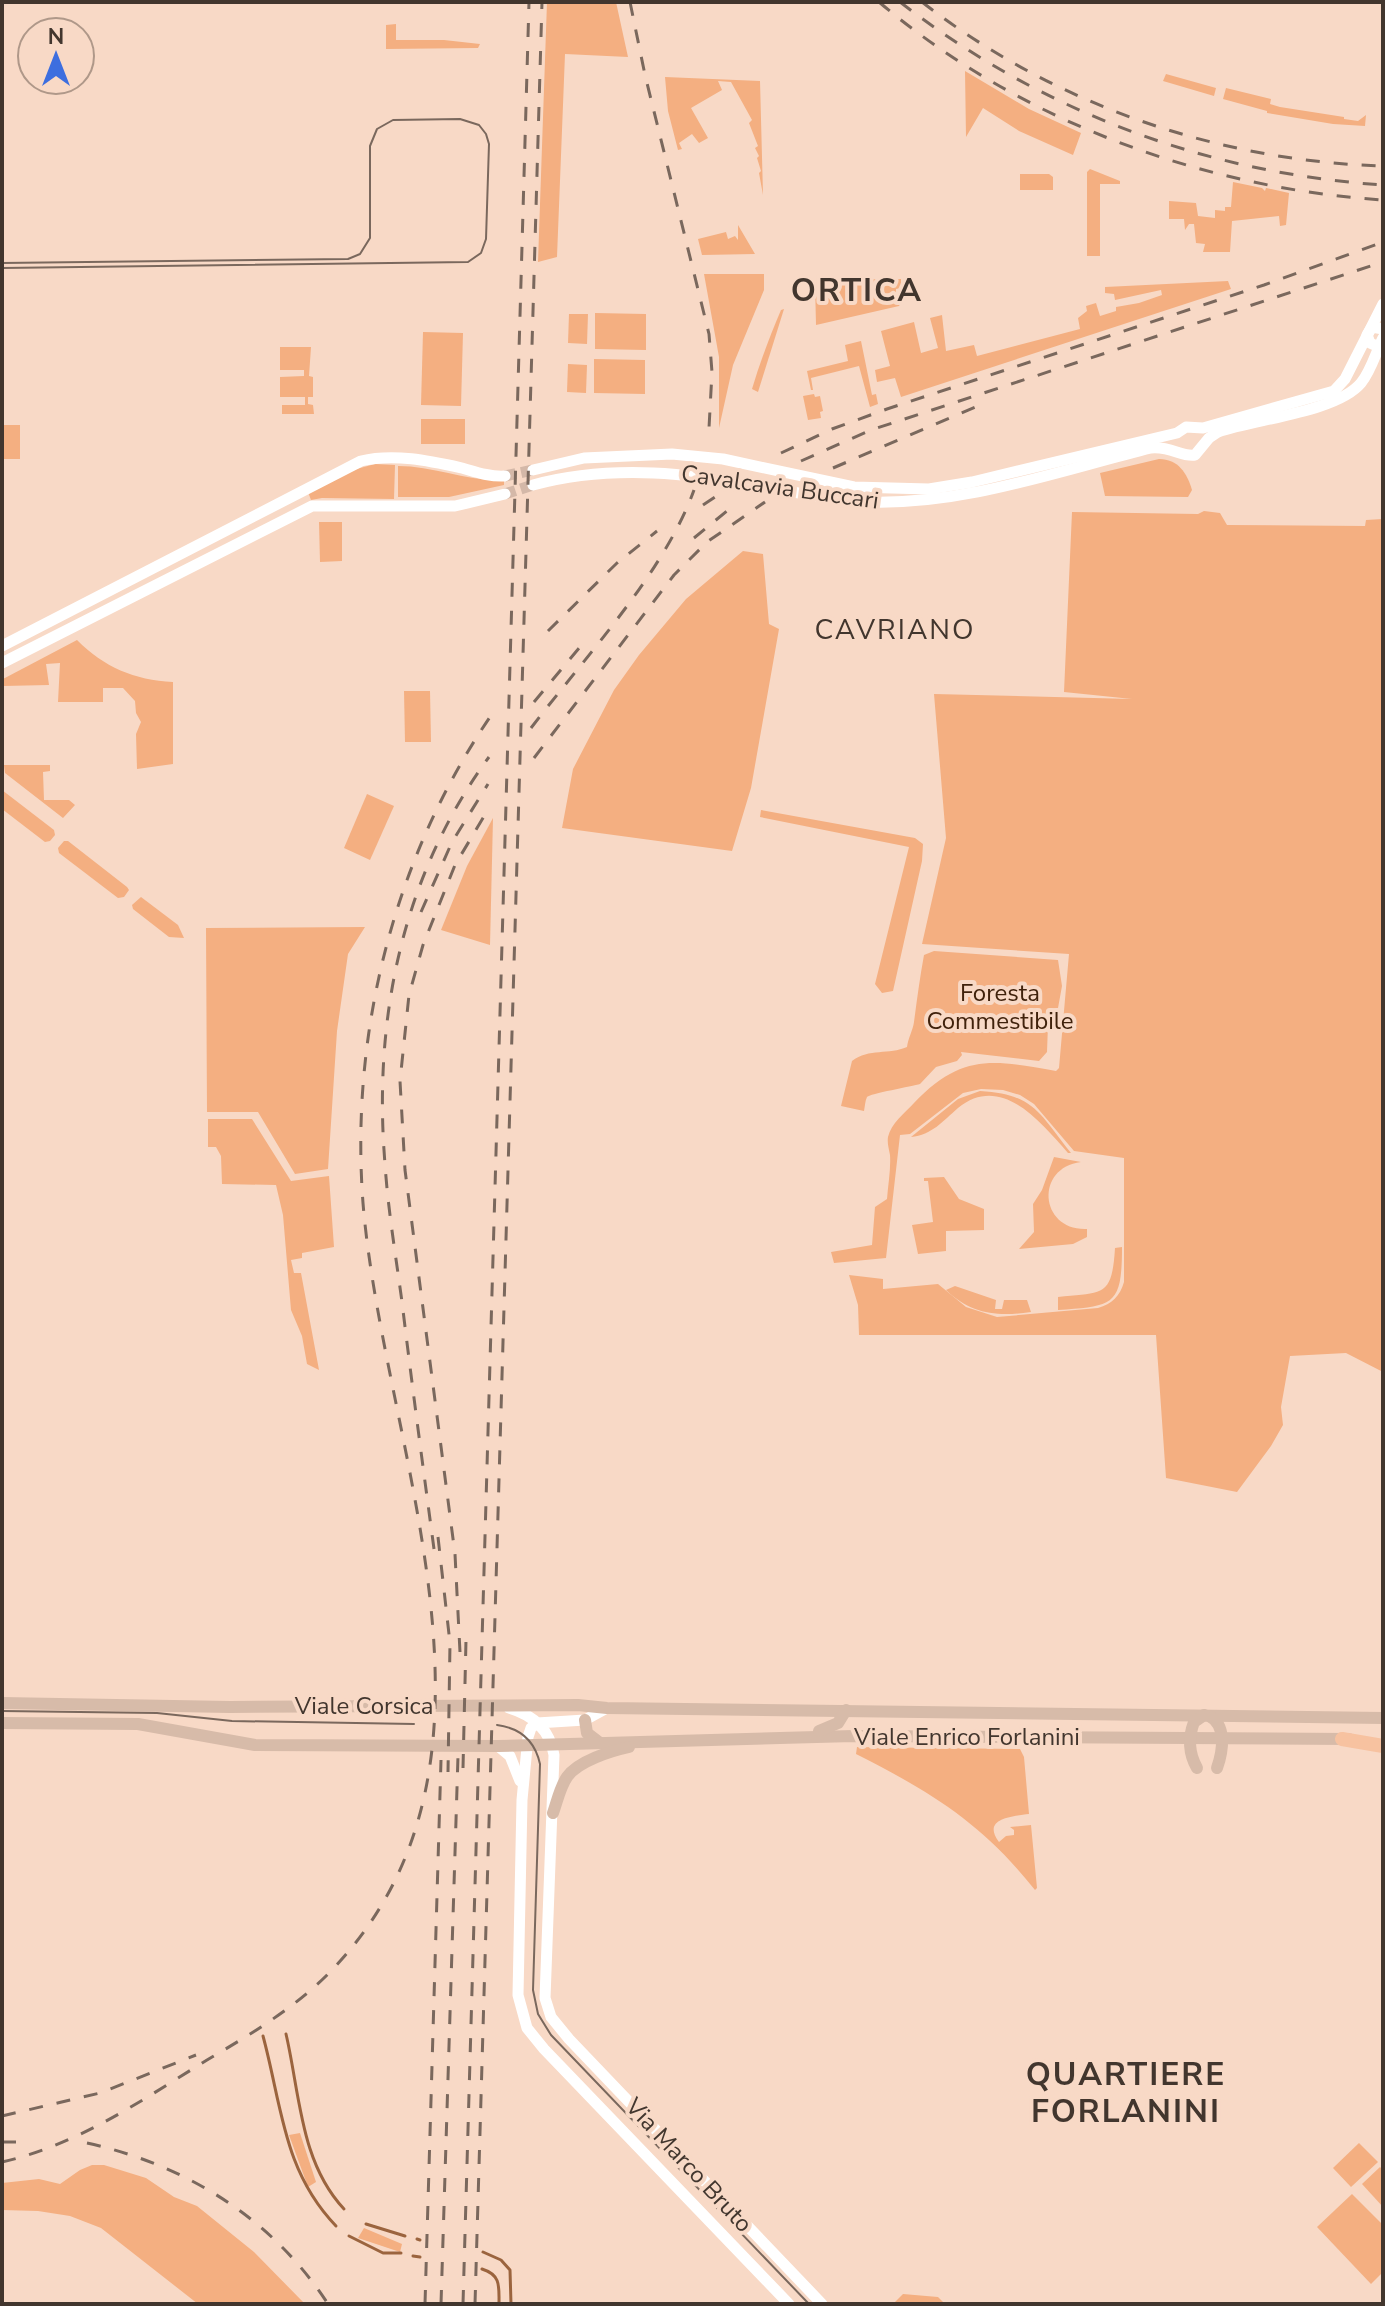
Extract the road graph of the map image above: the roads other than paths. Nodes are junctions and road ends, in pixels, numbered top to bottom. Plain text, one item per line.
1 (1383, 304) edge
2 (1383, 329) edge
3 (1367, 332) junction
4 (1381, 343) edge
5 (1196, 428) junction
6 (1177, 433) junction
7 (1204, 443) junction
8 (1177, 450) junction
9 (1070, 463) junction
10 (533, 470) tunnel mouth
11 (505, 476) tunnel mouth
12 (533, 485) tunnel mouth
13 (505, 494) tunnel mouth
14 (186, 550) junction
15 (186, 569) junction
16 (113, 587) junction
17 (121, 602) junction
18 (59, 616) junction
19 (73, 625) junction
20 (2, 646) edge
21 (2, 663) edge
22 (2, 1703) edge
23 (196, 1706) junction
24 (501, 1706) junction
25 (586, 1706) junction
26 (607, 1708) junction
27 (846, 1710) junction
28 (1206, 1715) junction
29 (1383, 1718) edge
30 (585, 1720) junction
31 (2, 1723) edge
32 (537, 1723) junction
33 (194, 1734) junction
34 (759, 1738) junction
35 (1190, 1738) junction
36 (1222, 1738) junction
37 (1342, 1739) joint
38 (668, 1741) junction
39 (600, 1743) junction
40 (1383, 1743) edge
41 (552, 1744) junction
42 (527, 1745) junction
43 (498, 1746) junction
44 (1197, 1768) dead end
45 (1217, 1768) dead end
46 (522, 1800) junction
47 (553, 1813) junction
48 (789, 2304) edge
49 (822, 2304) edge

1 - 3 street
2 - 3 street
3 - 4 street
3 - 5 street
4 - 7 street
5 - 6 street
5 - 7 street
6 - 8 street
6 - 9 street
7 - 8 street
8 - 9 street
9 - 10 street, Cavalcavia Buccari
9 - 12 street, Cavalcavia Buccari
11 - 14 street
13 - 15 street
14 - 15 street
14 - 16 street
15 - 17 street
16 - 17 street
16 - 18 street
17 - 19 street
18 - 19 street
18 - 20 street
19 - 21 street
22 - 23 main road, Viale Corsica
23 - 24 main road, Viale Corsica
23 - 33 main road
24 - 25 main road, Viale Enrico Forlanini
24 - 32 street
25 - 26 main road, Viale Enrico Forlanini
25 - 30 street
26 - 27 main road, Viale Enrico Forlanini
26 - 30 street, Viale Enrico Forlanini
27 - 28 main road, Viale Enrico Forlanini
27 - 34 main road
28 - 29 main road, Viale Enrico Forlanini
28 - 35 main road
28 - 36 main road
30 - 32 street, Viale Enrico Forlanini
30 - 39 main road
31 - 33 main road, Viale Corsica
32 - 41 street
32 - 42 street
33 - 43 main road, Viale Corsica
34 - 35 main road, Viale Enrico Forlanini
34 - 38 main road, Viale Enrico Forlanini
35 - 36 main road, Viale Enrico Forlanini
35 - 44 main road
36 - 37 main road, Viale Enrico Forlanini
36 - 45 main road
37 - 40 highway
38 - 39 main road, Viale Enrico Forlanini
38 - 47 main road
39 - 41 main road, Viale Enrico Forlanini
41 - 42 main road, Viale Enrico Forlanini
41 - 47 street
42 - 43 main road, Viale Enrico Forlanini
42 - 46 street
43 - 46 street
46 - 48 street, Via Marco Bruto
47 - 49 street, Via Marco Bruto

